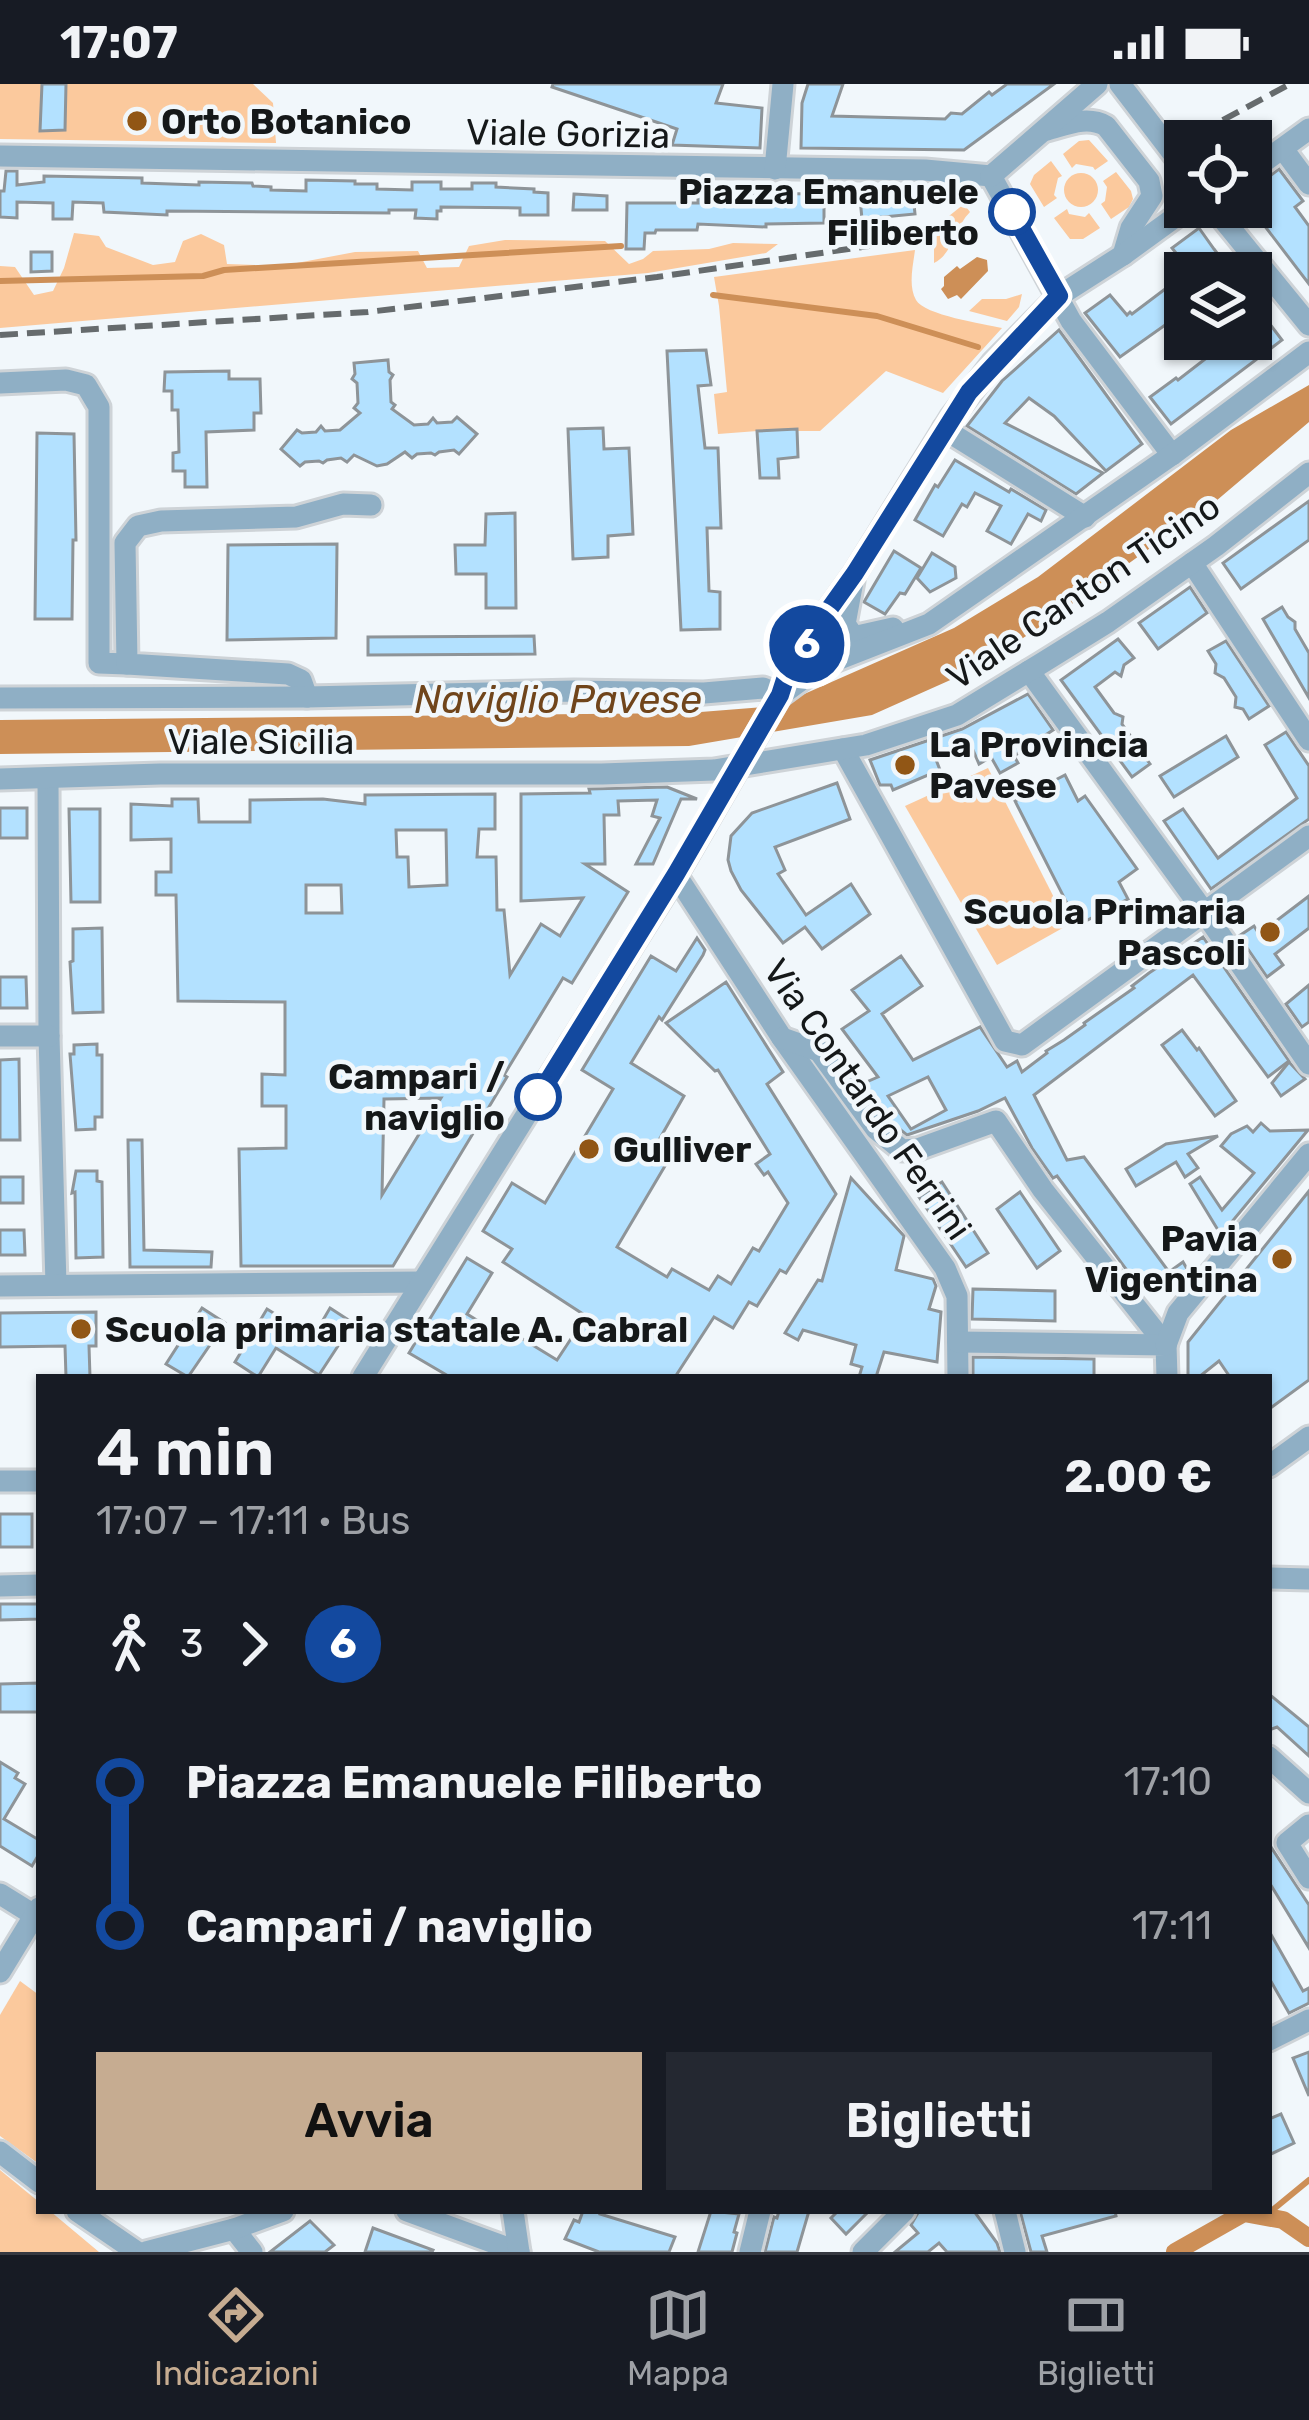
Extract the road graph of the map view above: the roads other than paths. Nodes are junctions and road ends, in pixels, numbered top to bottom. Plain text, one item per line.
1 (783, 84) edge
2 (1097, 84) edge
3 (1120, 84) edge
4 (1309, 129) edge
5 (1047, 130) junction
6 (1164, 142) edge
7 (1283, 149) junction
8 (0, 156) edge
9 (1272, 157) edge
10 (775, 169) junction
11 (991, 176) junction
12 (1309, 184) edge
13 (1164, 225) edge
14 (1230, 228) edge
15 (1123, 255) junction
16 (1059, 296) junction
17 (1309, 325) edge
18 (1309, 352) edge
19 (0, 383) edge
20 (944, 429) junction
21 (1172, 455) junction
22 (1309, 473) edge
23 (371, 505) dead end
24 (1084, 517) junction
25 (1192, 563) junction
26 (855, 573) junction
27 (929, 624) junction
28 (854, 637) junction
29 (804, 648) junction
30 (127, 664) junction
31 (1029, 671) junction
32 (780, 695) junction
33 (307, 697) junction
34 (0, 698) edge
35 (1309, 740) edge
36 (842, 749) junction
37 (739, 766) junction
38 (48, 778) junction
39 (0, 779) edge
40 (1309, 836) edge
41 (676, 874) junction
42 (1205, 914) junction
43 (0, 1036) edge
44 (49, 1036) junction
45 (782, 1038) junction
46 (1309, 1064) edge
47 (1309, 1154) edge
48 (422, 1282) junction
49 (56, 1285) junction
50 (0, 1286) edge
51 (958, 1342) junction
52 (1166, 1346) junction
53 (364, 1374) edge
54 (958, 1374) edge
55 (1166, 1374) edge
56 (1309, 1437) edge
57 (1272, 1464) edge
58 (0, 1481) edge
59 (36, 1481) edge
60 (1272, 1578) edge
61 (1309, 1579) edge
62 (36, 1585) edge
63 (0, 1586) edge
64 (1272, 1760) edge
65 (1309, 1793) edge
66 (1309, 1825) edge
67 (1278, 1844) edge
68 (1309, 1878) edge
69 (0, 1894) edge
70 (36, 1912) edge
71 (36, 1914) edge
72 (0, 1972) edge
73 (1309, 2020) edge
74 (1272, 2038) edge
75 (0, 2152) edge
76 (36, 2180) edge
77 (80, 2214) edge
78 (275, 2214) edge
79 (415, 2214) edge
80 (513, 2214) edge
81 (759, 2214) edge
82 (901, 2214) edge
83 (1006, 2214) edge
84 (234, 2229) junction
85 (137, 2252) edge
86 (146, 2252) edge
87 (252, 2252) edge
88 (519, 2252) edge
89 (750, 2252) edge
90 (863, 2252) edge
91 (1015, 2252) edge

1 - 10 street
2 - 5 street
3 - 6 street
4 - 7 street
5 - 11 street
5 - 15 street
7 - 9 street
7 - 12 street
8 - 10 street, Viale Gorizia
10 - 11 street, Viale Gorizia
11 - 16 street
13 - 15 street
14 - 17 street
15 - 16 street
16 - 20 street
16 - 21 street
18 - 21 street
19 - 30 street
20 - 24 street
20 - 26 street
21 - 24 street
22 - 25 street, Viale Canton Ticino
23 - 30 street
24 - 27 street
25 - 31 street, Viale Canton Ticino
25 - 35 street
26 - 28 street
26 - 29 street
27 - 28 street
27 - 32 street
28 - 29 street
29 - 32 street
30 - 33 street
31 - 36 street, Viale Canton Ticino
31 - 42 street
32 - 33 street
32 - 37 street
33 - 34 street
36 - 37 street, Viale Canton Ticino
36 - 42 street
37 - 38 street, Viale Sicilia
37 - 41 street
38 - 39 street, Viale Sicilia
38 - 44 street
40 - 42 street
41 - 45 street, Via Contardo Ferrini
41 - 48 street
42 - 46 street
43 - 44 street
44 - 49 street
45 - 51 street, Via Contardo Ferrini
45 - 52 street
47 - 52 street
48 - 49 street
48 - 53 street
49 - 50 street
51 - 52 street
51 - 54 street, Via Contardo Ferrini
52 - 55 street
56 - 57 street
58 - 59 street
60 - 61 street
62 - 63 street
64 - 65 street
66 - 67 street
67 - 68 street
69 - 70 street
71 - 72 street
73 - 74 street
75 - 76 street
77 - 85 street
78 - 84 street
79 - 88 street
80 - 88 street
81 - 89 street
82 - 90 street
83 - 91 street
84 - 86 street
84 - 87 street

